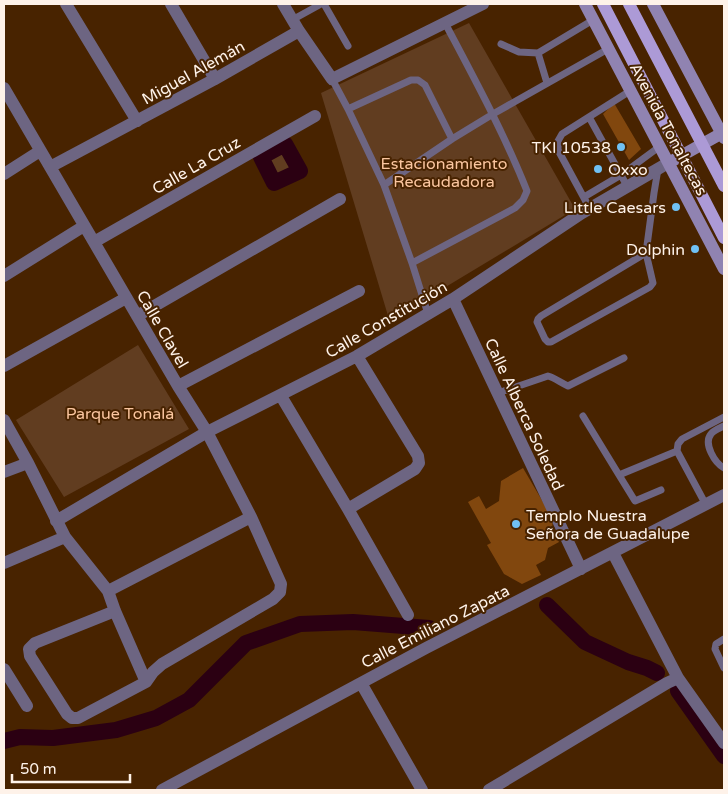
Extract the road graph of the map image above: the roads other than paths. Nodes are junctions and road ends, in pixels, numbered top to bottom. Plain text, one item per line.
1 (66, 4) edge
2 (171, 4) edge
3 (283, 4) edge
4 (323, 4) edge
5 (483, 4) edge
6 (585, 4) edge
7 (603, 4) edge
8 (629, 4) edge
9 (653, 4) edge
10 (470, 7) edge
11 (593, 20) junction
12 (445, 22) junction
13 (296, 25) junction
14 (501, 44) dead end
15 (348, 46) dead end
16 (608, 49) junction
17 (538, 53) junction
18 (215, 79) junction
19 (332, 79) junction
20 (547, 83) junction
21 (4, 88) edge
22 (630, 91) junction
23 (348, 109) junction
24 (493, 114) junction
25 (315, 116) dead end
26 (589, 116) junction
27 (137, 121) junction
28 (723, 135) edge
29 (452, 139) junction
30 (702, 145) junction
31 (659, 148) junction
32 (40, 151) junction
33 (681, 156) junction
34 (663, 166) junction
35 (50, 167) junction
36 (4, 174) edge
37 (624, 181) junction
38 (384, 185) junction
39 (724, 186) edge
40 (584, 197) junction
41 (340, 199) dead end
42 (590, 209) junction
43 (84, 226) junction
44 (724, 238) edge
45 (94, 242) junction
46 (646, 253) junction
47 (412, 263) junction
48 (724, 270) edge
49 (4, 276) edge
50 (359, 291) dead end
51 (126, 298) junction
52 (454, 299) junction
53 (428, 314) junction
54 (137, 316) junction
55 (357, 356) junction
56 (624, 358) dead end
57 (4, 366) edge
58 (178, 386) junction
59 (498, 393) junction
60 (280, 396) junction
61 (583, 416) dead end
62 (724, 418) edge
63 (4, 420) edge
64 (724, 426) edge
65 (207, 432) junction
66 (677, 452) junction
67 (28, 463) junction
68 (724, 468) edge
69 (4, 472) edge
70 (619, 475) junction
71 (661, 490) dead end
72 (724, 496) edge
73 (706, 505) junction
74 (348, 508) junction
75 (251, 517) junction
76 (56, 521) junction
77 (65, 537) junction
78 (613, 553) junction
79 (4, 563) edge
80 (581, 569) junction
81 (108, 591) junction
82 (115, 610) junction
83 (408, 615) dead end
84 (724, 639) edge
85 (724, 668) edge
86 (4, 669) edge
87 (678, 678) junction
88 (146, 682) junction
89 (361, 683) junction
90 (27, 706) dead end
91 (724, 743) edge
92 (162, 790) edge
93 (422, 790) edge
94 (489, 790) edge

1 - 27 street
2 - 18 street
3 - 13 street
4 - 13 lane
4 - 15 lane
5 - 10 street
6 - 11 main road, Avenida Tonaltecas
7 - 33 main road, Avenida Tonaltecas
8 - 30 main road, Avenida Tonaltecas
9 - 28 main road
10 - 12 street
11 - 16 main road, Avenida Tonaltecas
11 - 17 lane
12 - 19 street
12 - 24 lane
13 - 18 street, Miguel Alemán
13 - 19 street
14 - 17 lane
16 - 20 lane
16 - 22 main road, Avenida Tonaltecas
17 - 20 lane
18 - 27 street, Miguel Alemán
19 - 23 lane
20 - 24 lane
21 - 32 street, Calle Clavel
22 - 26 lane
22 - 31 main road, Avenida Tonaltecas
23 - 29 lane
23 - 38 lane
24 - 29 lane
24 - 47 lane
25 - 45 street, Calle La Cruz
26 - 37 lane
26 - 40 lane
27 - 35 street, Miguel Alemán
28 - 30 main road, Calle Constitución
29 - 38 lane
30 - 33 main road, Calle Constitución
30 - 39 main road, Avenida Tonaltecas
31 - 34 main road, Avenida Tonaltecas
31 - 37 lane
32 - 35 street, Calle Clavel
32 - 36 street
33 - 34 main road, Calle Constitución
33 - 44 main road, Avenida Tonaltecas
34 - 37 street, Calle Constitución
34 - 46 lane
34 - 48 main road, Avenida Tonaltecas
35 - 43 street, Calle Clavel
37 - 40 lane
37 - 42 street, Calle Constitución
38 - 47 lane
40 - 42 lane
41 - 54 street
42 - 52 street, Calle Constitución
43 - 45 street, Calle Clavel
43 - 49 street
45 - 51 street, Calle Clavel
46 - 46 lane
47 - 53 lane
50 - 58 street
51 - 54 street, Calle Clavel
51 - 57 street
52 - 53 street, Calle Constitución
52 - 59 street, Calle Alberca Soledad
53 - 55 street, Calle Constitución
54 - 58 street, Calle Clavel
55 - 60 street, Calle Constitución
55 - 74 street
56 - 59 lane
58 - 65 street, Calle Clavel
59 - 80 street, Calle Alberca Soledad
60 - 65 street, Calle Constitución
60 - 74 street
61 - 70 lane
62 - 66 lane
63 - 67 street
64 - 68 lane
65 - 75 street, Calle Clavel
65 - 76 street, Calle Constitución
66 - 70 lane
66 - 73 lane
67 - 69 street
67 - 76 street
70 - 71 lane
72 - 73 street, Calle Emiliano Zapata
73 - 78 street, Calle Emiliano Zapata
74 - 83 street
75 - 81 street
75 - 88 street, Calle Clavel
76 - 77 street
77 - 79 street
77 - 81 street
78 - 80 street, Calle Emiliano Zapata
78 - 87 street
80 - 89 street, Calle Emiliano Zapata
81 - 82 street
82 - 88 street
82 - 88 street
84 - 85 lane
86 - 90 street
87 - 91 street
87 - 94 street
89 - 92 street, Calle Emiliano Zapata
89 - 93 street

